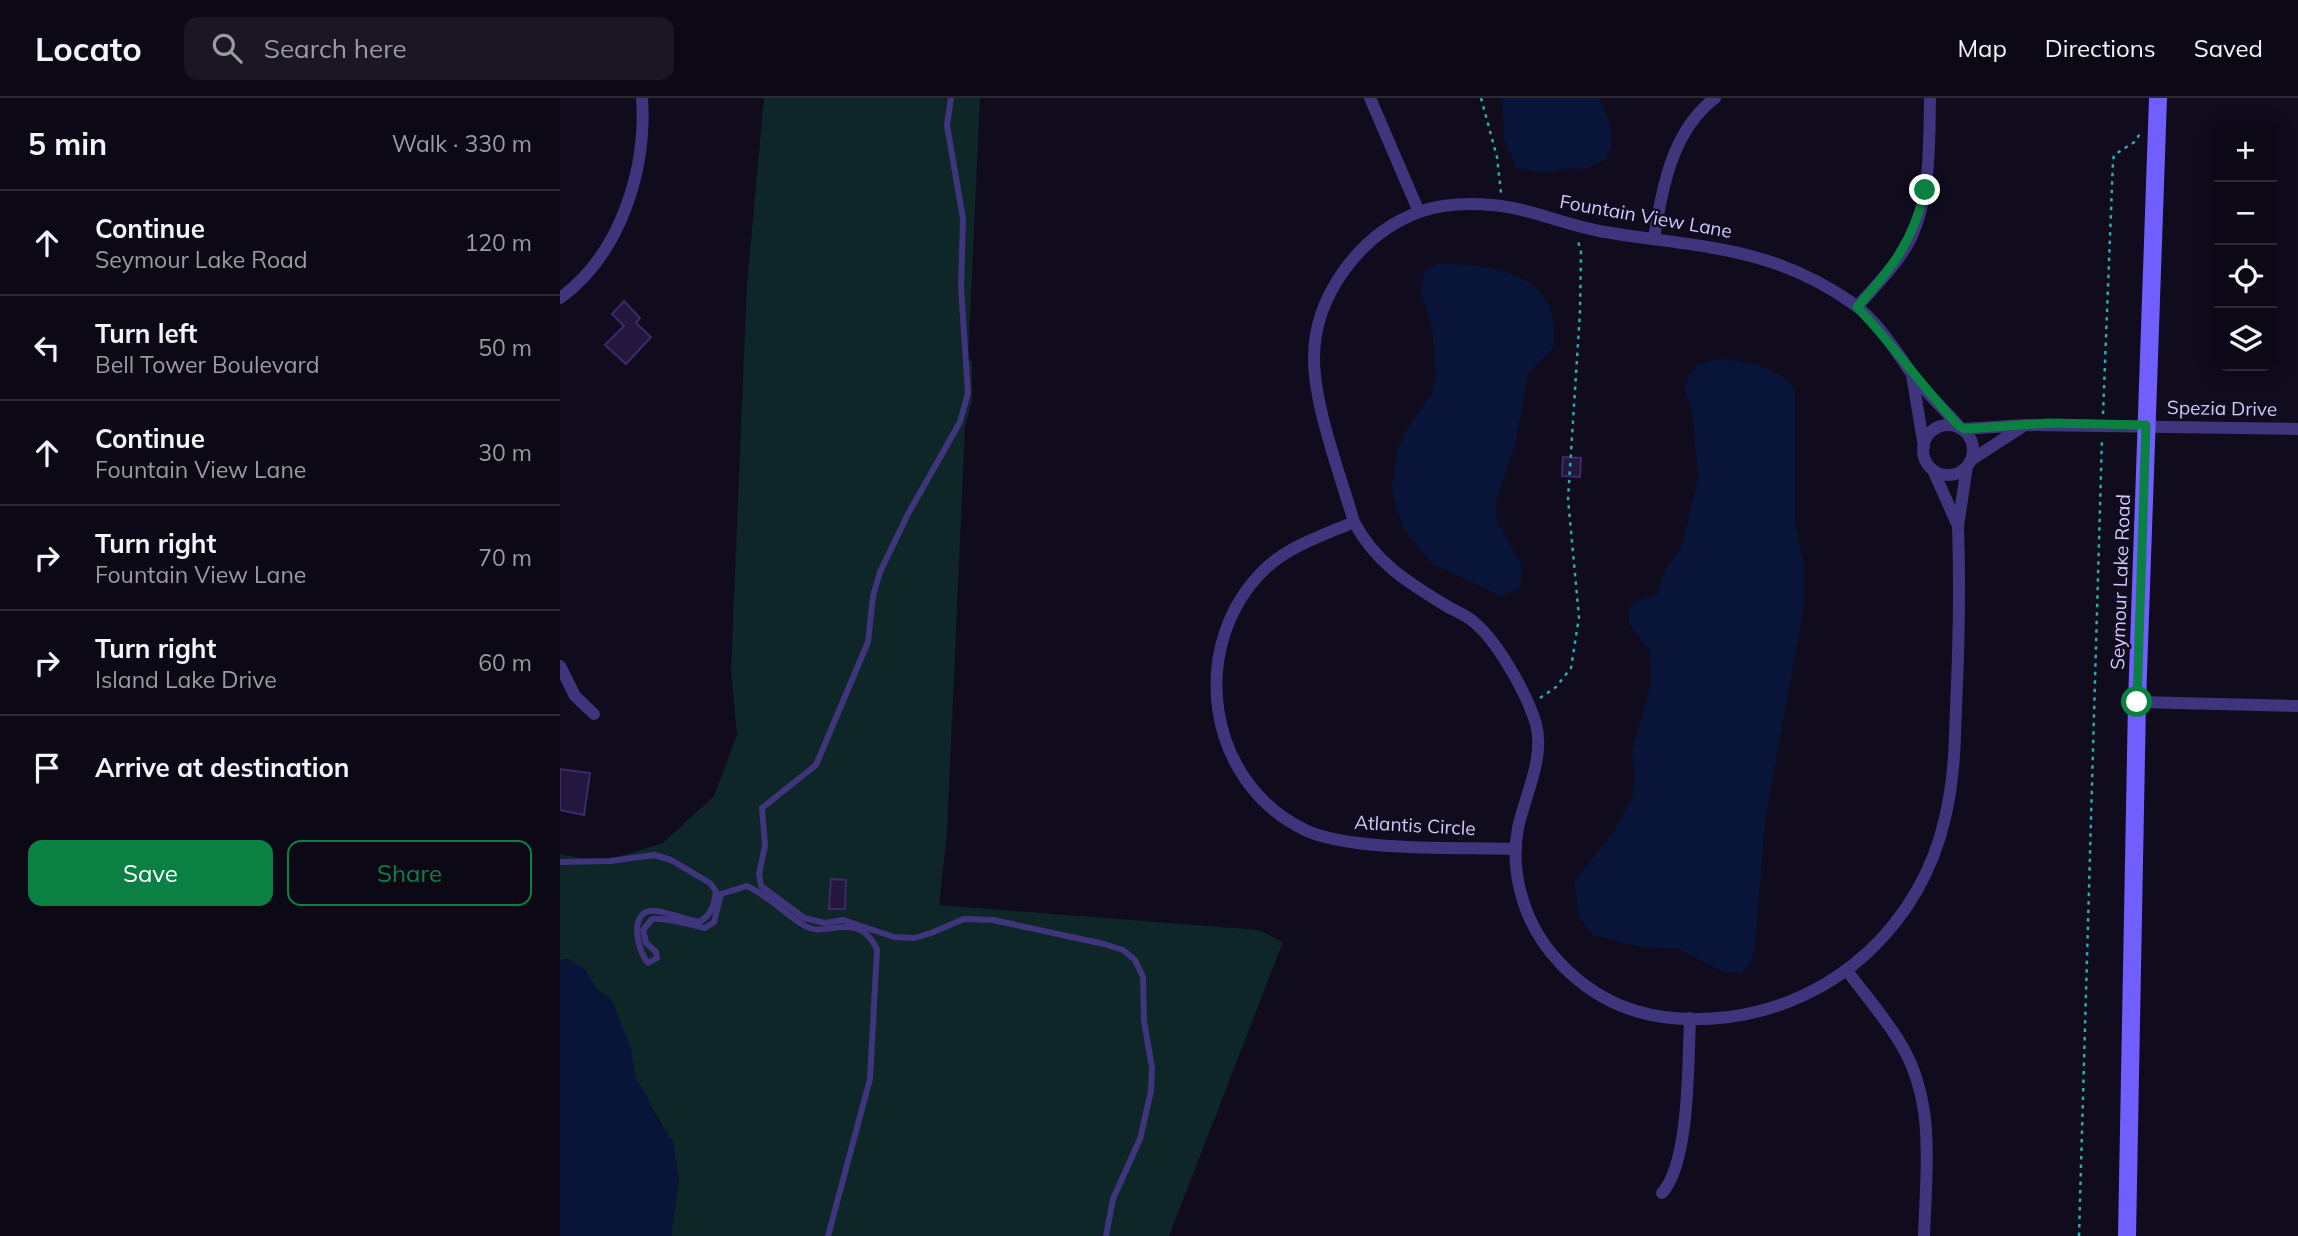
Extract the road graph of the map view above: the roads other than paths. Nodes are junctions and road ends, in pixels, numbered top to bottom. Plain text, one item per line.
1 (642, 98) edge
2 (951, 98) edge
3 (1370, 98) edge
4 (1715, 98) edge
5 (1930, 98) edge
6 (2158, 98) edge
7 (1419, 212) junction
8 (1654, 238) junction
9 (560, 298) edge
10 (1857, 307) junction
11 (1912, 375) junction
12 (2025, 425) junction
13 (2146, 425) junction
14 (1961, 427) junction
15 (2298, 429) edge
16 (1924, 447) junction
17 (1969, 463) junction
18 (1933, 470) junction
19 (1354, 522) junction
20 (1958, 526) junction
21 (560, 666) edge
22 (2137, 702) junction
23 (2298, 706) edge
24 (594, 714) dead end
25 (1516, 849) junction
26 (560, 862) edge
27 (1848, 972) junction
28 (1690, 1018) junction
29 (1662, 1193) dead end
30 (828, 1236) edge
31 (1105, 1236) edge
32 (1924, 1236) edge
33 (2127, 1236) edge

1 - 9 street
2 - 31 lane
3 - 7 street
4 - 8 street
5 - 10 street
6 - 13 street, Seymour Lake Road
7 - 8 street, Fountain View Lane
7 - 19 street, Fountain View Lane
8 - 10 street, Fountain View Lane
10 - 11 street, Fountain View Lane
11 - 14 street, Fountain View Lane
11 - 16 street, Fountain View Lane
12 - 13 street, Spezia Drive
12 - 14 street
12 - 17 street
13 - 15 street, Spezia Drive
13 - 22 street, Seymour Lake Road
14 - 16 street
14 - 17 street
16 - 18 street
17 - 18 street
17 - 20 street, Fountain View Lane
18 - 20 street, Fountain View Lane
19 - 25 street, Fountain View Lane
19 - 25 street, Atlantis Circle
20 - 27 street, Fountain View Lane
21 - 24 street
22 - 23 street
22 - 33 street, Seymour Lake Road
25 - 28 street, Fountain View Lane
26 - 30 lane
27 - 28 street, Fountain View Lane
27 - 32 street
28 - 29 street

